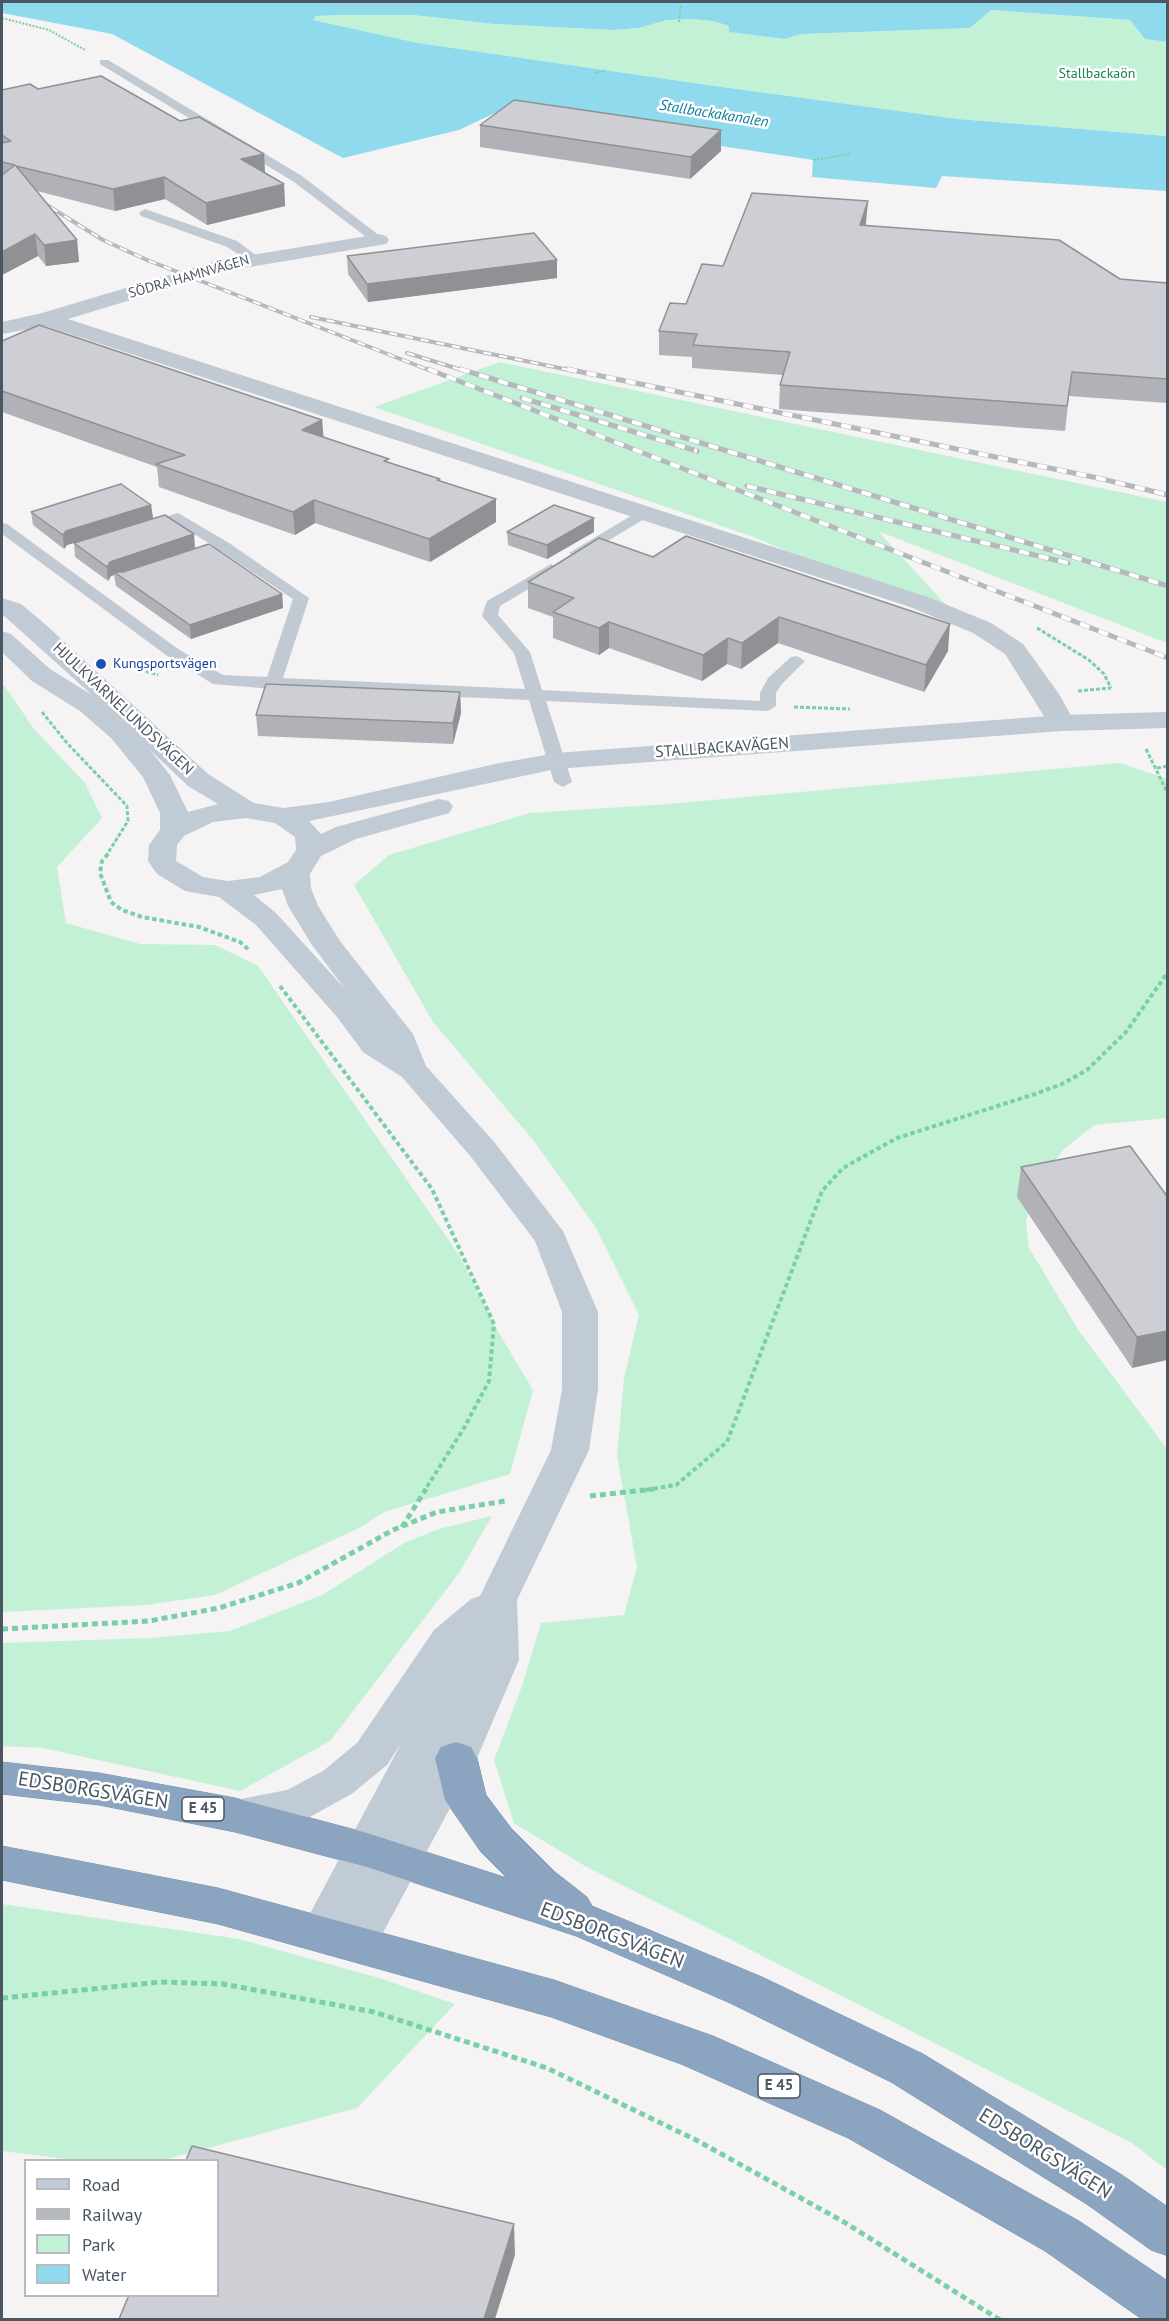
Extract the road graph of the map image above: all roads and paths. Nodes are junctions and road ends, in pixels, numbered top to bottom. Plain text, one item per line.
1 (681, 4) dead end
2 (2, 18) edge
3 (679, 22) dead end
4 (104, 62) joint
5 (604, 71) dead end
6 (595, 73) dead end
7 (850, 154) dead end
8 (814, 160) dead end
9 (145, 213) edge
10 (379, 240) joint
11 (255, 259) junction
12 (46, 320) junction
13 (2, 328) edge
14 (644, 513) junction
15 (2, 527) edge
16 (137, 531) edge
17 (224, 546) junction
18 (171, 564) edge
19 (2, 606) edge
20 (2, 639) edge
21 (107, 659) dead end
22 (797, 662) dead end
23 (219, 680) junction
24 (273, 684) junction
25 (536, 694) junction
26 (37, 704) dead end
27 (1167, 720) edge
28 (1062, 723) junction
29 (1167, 741) edge
30 (1167, 766) edge
31 (559, 771) junction
32 (1167, 794) edge
33 (246, 810) junction
34 (283, 816) junction
35 (174, 830) junction
36 (303, 861) junction
37 (228, 890) junction
38 (249, 950) dead end
39 (1167, 972) edge
40 (278, 983) dead end
41 (413, 1070) junction
42 (586, 1496) dead end
43 (513, 1499) dead end
44 (402, 1527) junction
45 (500, 1596) junction
46 (2, 1629) edge
47 (456, 1758) junction
48 (2, 1778) edge
49 (235, 1815) junction
50 (384, 1856) junction
51 (2, 1863) edge
52 (590, 1923) junction
53 (338, 1938) junction
54 (2, 1998) edge
55 (1167, 2235) edge
56 (1167, 2309) edge
57 (1000, 2319) edge

1 - 3 path
2 - 4 path
4 - 10 lane
5 - 6 path
7 - 8 path
9 - 11 lane
10 - 11 street, SÖDRA HAMNVÄGEN
11 - 12 street, SÖDRA HAMNVÄGEN
12 - 13 street, SÖDRA HAMNVÄGEN
12 - 14 street
14 - 25 lane
14 - 28 street
15 - 23 lane
16 - 17 lane
17 - 18 lane
17 - 24 lane
19 - 33 street, HJULKVARNELUNDSVÄGEN
20 - 35 street, HJULKVARNELUNDSVÄGEN
21 - 23 path
22 - 25 lane
23 - 24 lane
24 - 25 lane
25 - 31 lane
26 - 38 path
27 - 28 street, STALLBACKAVÄGEN
28 - 31 street, STALLBACKAVÄGEN
29 - 31 street, STALLBACKAVÄGEN
30 - 32 path
31 - 34 street, STALLBACKAVÄGEN
31 - 36 street, STALLBACKAVÄGEN
33 - 34 street
33 - 35 street
34 - 36 street
35 - 37 street
36 - 37 street, STALLBACKAVÄGEN
36 - 41 street
37 - 41 street
39 - 42 path
40 - 44 path
41 - 45 street
43 - 44 path
44 - 46 path
45 - 47 street
45 - 49 street
45 - 50 street
47 - 50 street
47 - 52 highway, E 45
48 - 49 highway, EDSBORGSVÄGEN / E 45
49 - 50 highway, EDSBORGSVÄGEN / E 45
50 - 52 highway, EDSBORGSVÄGEN / E 45
50 - 53 street
51 - 53 highway, E 45
52 - 55 highway, EDSBORGSVÄGEN / E 45
53 - 56 highway, E 45
54 - 57 path

